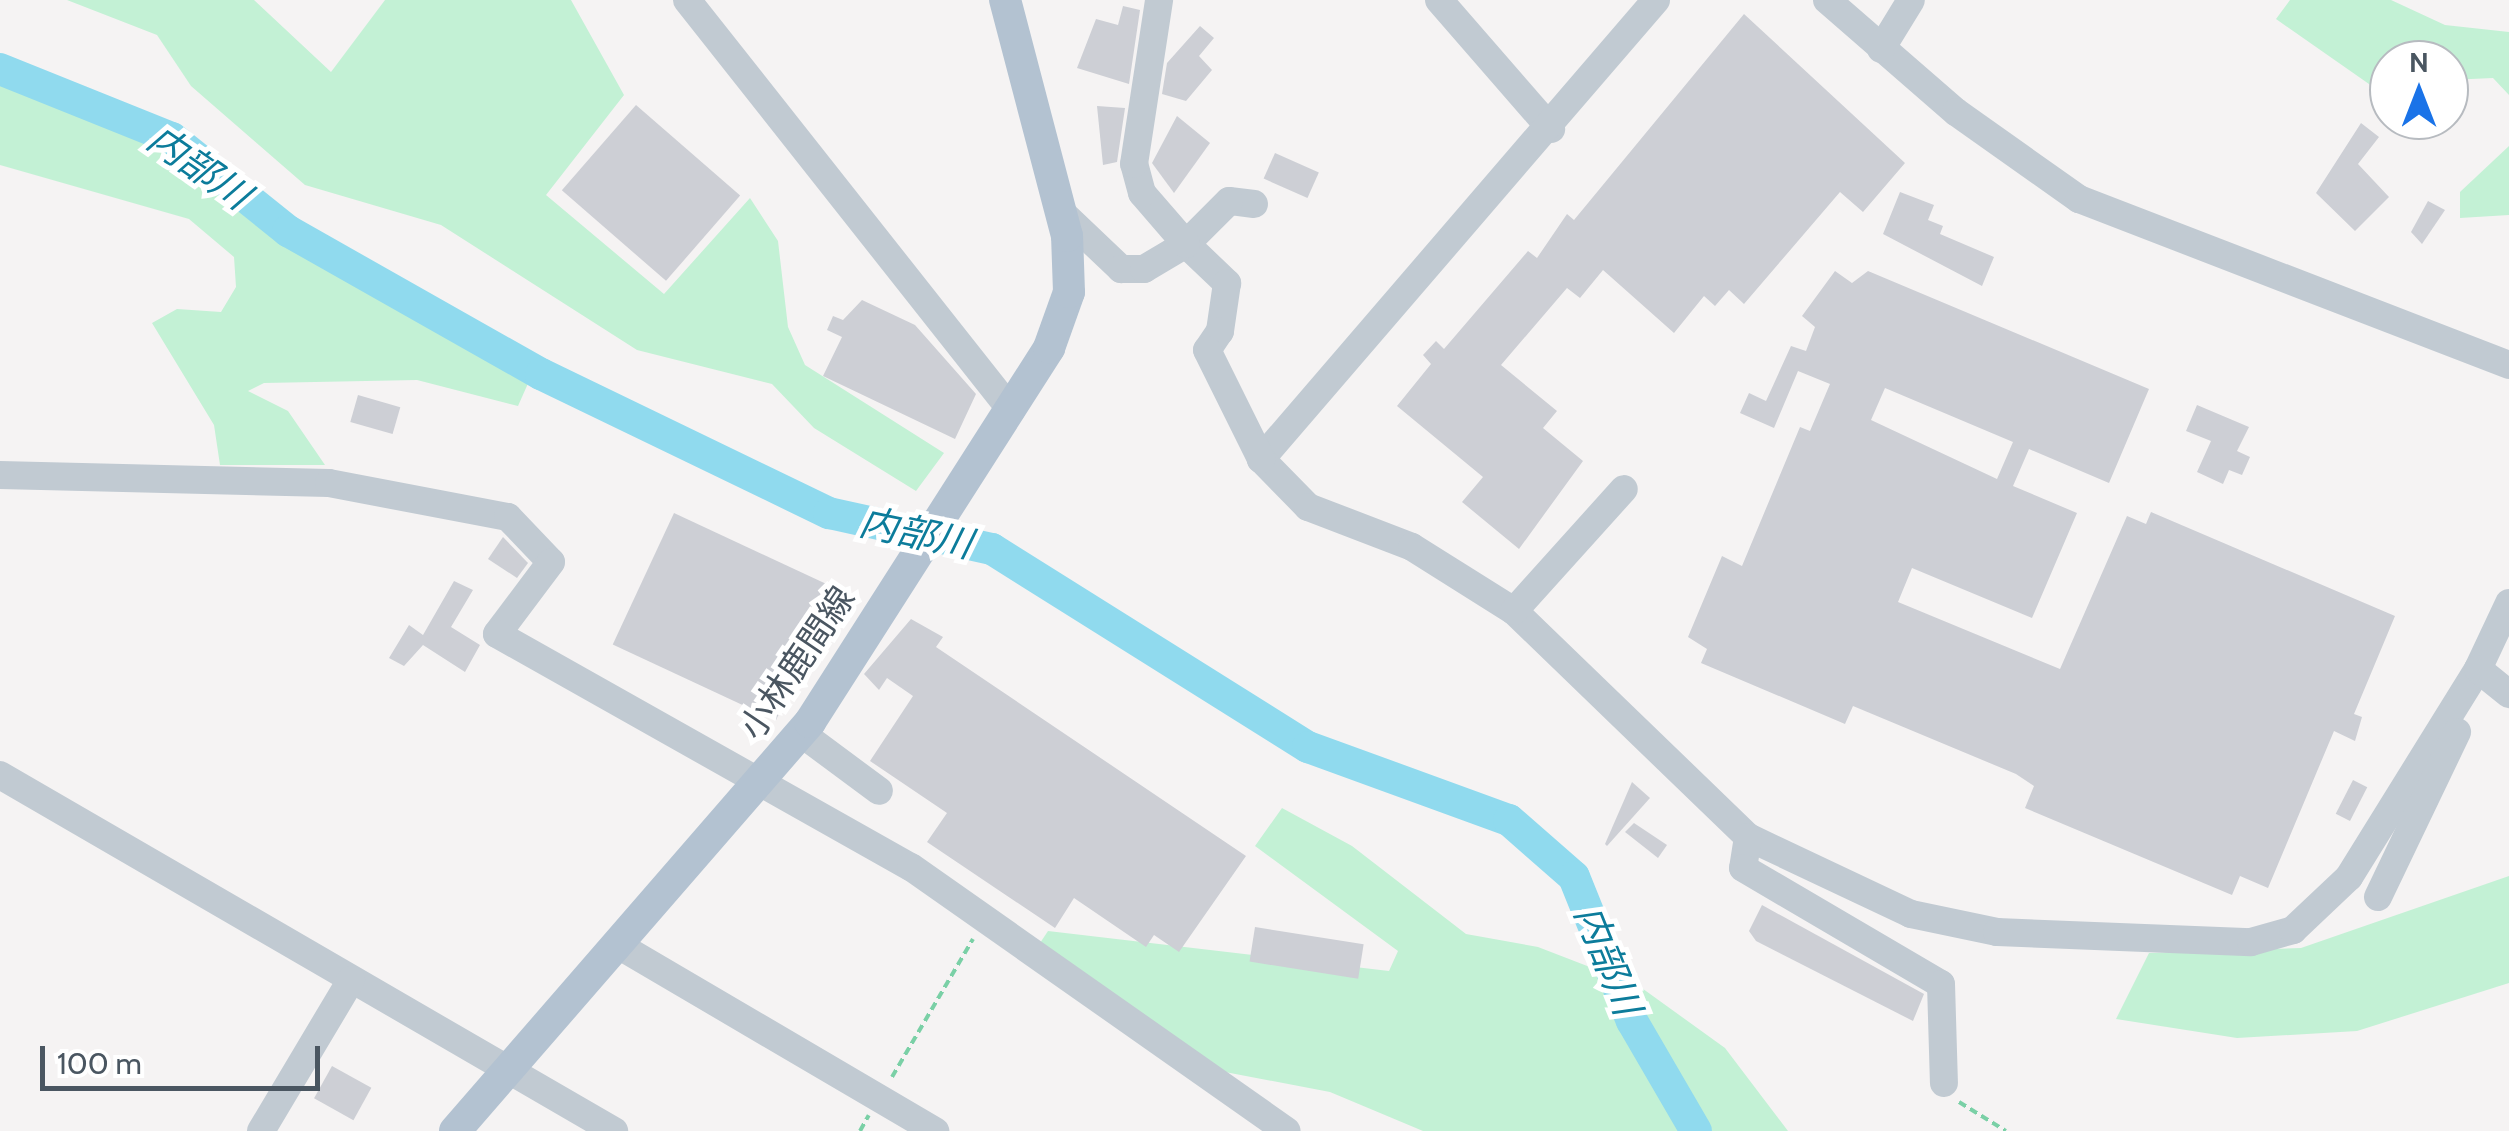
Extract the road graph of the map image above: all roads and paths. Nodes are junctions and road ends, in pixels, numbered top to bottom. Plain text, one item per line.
1 (687, 0) edge
2 (1005, 0) edge
3 (1159, 0) edge
4 (1439, 0) edge
5 (1656, 0) edge
6 (1828, 0) edge
7 (1911, 0) edge
8 (1881, 49) junction
9 (1551, 129) junction
10 (1254, 204) dead end
11 (1061, 212) junction
12 (1186, 244) junction
13 (2509, 365) edge
14 (1011, 410) junction
15 (1261, 459) junction
16 (0, 475) edge
17 (1624, 488) dead end
18 (2509, 602) edge
19 (1514, 611) junction
20 (2478, 669) junction
21 (2509, 694) edge
22 (801, 734) junction
23 (0, 775) edge
24 (759, 788) junction
25 (879, 791) dead end
26 (1748, 838) junction
27 (2378, 897) dead end
28 (986, 918) junction
29 (618, 945) junction
30 (351, 980) junction
31 (509, 1070) junction
32 (1944, 1083) joint
33 (879, 1098) junction
34 (271, 1128) edge
35 (455, 1131) edge
36 (614, 1131) edge
37 (860, 1131) edge
38 (935, 1131) edge
39 (1286, 1131) edge
40 (2006, 1131) edge

1 - 14 street
2 - 11 main road, 小林鹿間線
3 - 12 street
4 - 9 street
5 - 9 street
6 - 8 street
7 - 8 street
8 - 13 street
9 - 15 street
10 - 12 street
11 - 12 street
11 - 14 main road, 小林鹿間線
12 - 15 street
14 - 22 main road, 小林鹿間線
15 - 19 street
16 - 24 street
17 - 19 street
18 - 20 street
19 - 26 street
20 - 21 street
20 - 26 street
20 - 27 street
22 - 24 main road, 小林鹿間線
22 - 25 street
23 - 30 street
24 - 28 street
24 - 29 main road, 小林鹿間線
26 - 32 street
28 - 33 path
28 - 39 street
29 - 31 main road, 小林鹿間線
29 - 33 street
30 - 31 street
30 - 34 street
31 - 35 main road, 小林鹿間線
31 - 36 street
32 - 40 path
33 - 37 path
33 - 38 street

